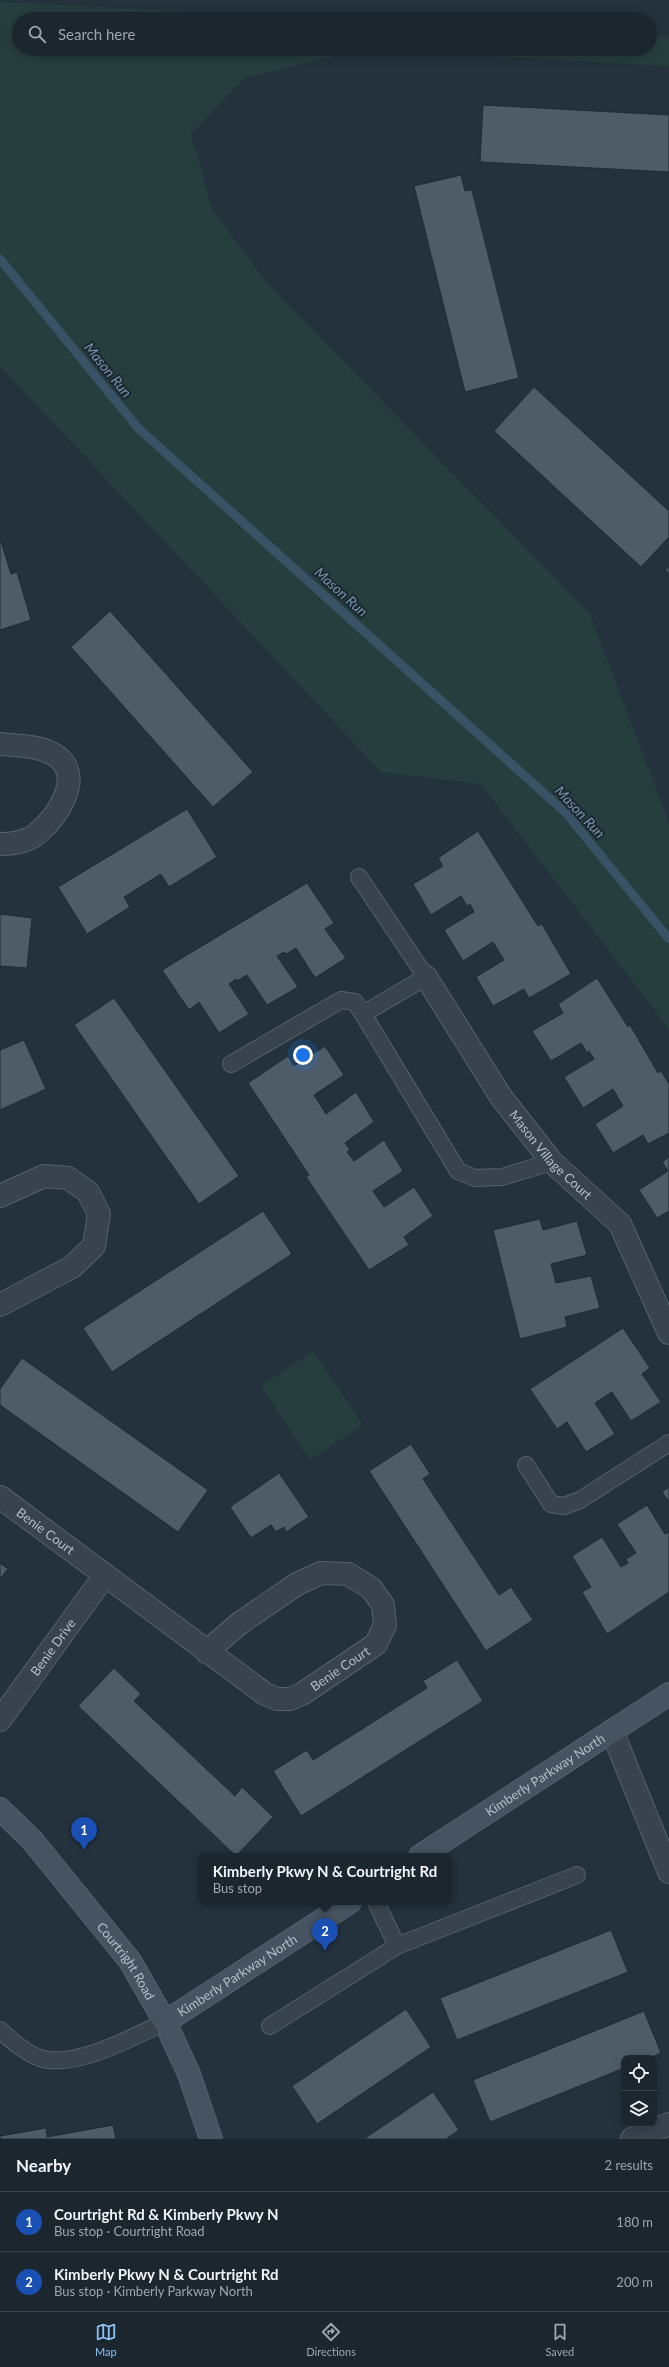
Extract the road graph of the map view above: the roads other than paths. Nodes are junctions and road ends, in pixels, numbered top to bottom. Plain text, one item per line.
1 (0, 744) edge
2 (0, 844) edge
3 (359, 877) dead end
4 (426, 977) junction
5 (362, 1014) junction
6 (231, 1064) dead end
7 (552, 1162) junction
8 (0, 1196) edge
9 (0, 1305) edge
10 (669, 1333) edge
11 (669, 1443) edge
12 (526, 1465) dead end
13 (0, 1497) edge
14 (105, 1575) junction
15 (206, 1652) junction
16 (669, 1694) edge
17 (0, 1720) edge
18 (612, 1731) junction
19 (0, 1809) edge
20 (425, 1853) edge
21 (669, 1872) edge
22 (577, 1875) dead end
23 (345, 1905) edge
24 (377, 1905) edge
25 (397, 1946) junction
26 (165, 2022) junction
27 (270, 2026) dead end
28 (0, 2030) edge
29 (669, 2124) edge
30 (211, 2139) edge
31 (632, 2139) edge

1 - 2 street
3 - 4 lane
4 - 5 lane
4 - 7 street, Mason Village Court
5 - 6 lane
5 - 7 lane
7 - 10 street, Mason Village Court
8 - 9 street
11 - 12 lane
13 - 14 street, Benie Court
14 - 15 street, Benie Court
14 - 17 street, Benie Drive
15 - 15 street, Benie Court
16 - 18 street, Kimberly Parkway North
18 - 20 street, Kimberly Parkway North
18 - 21 street
19 - 26 street, Courtright Road
22 - 25 lane
23 - 26 street, Kimberly Parkway North
24 - 25 lane
25 - 27 lane
26 - 28 lane
26 - 30 street, Courtright Road
29 - 31 street

